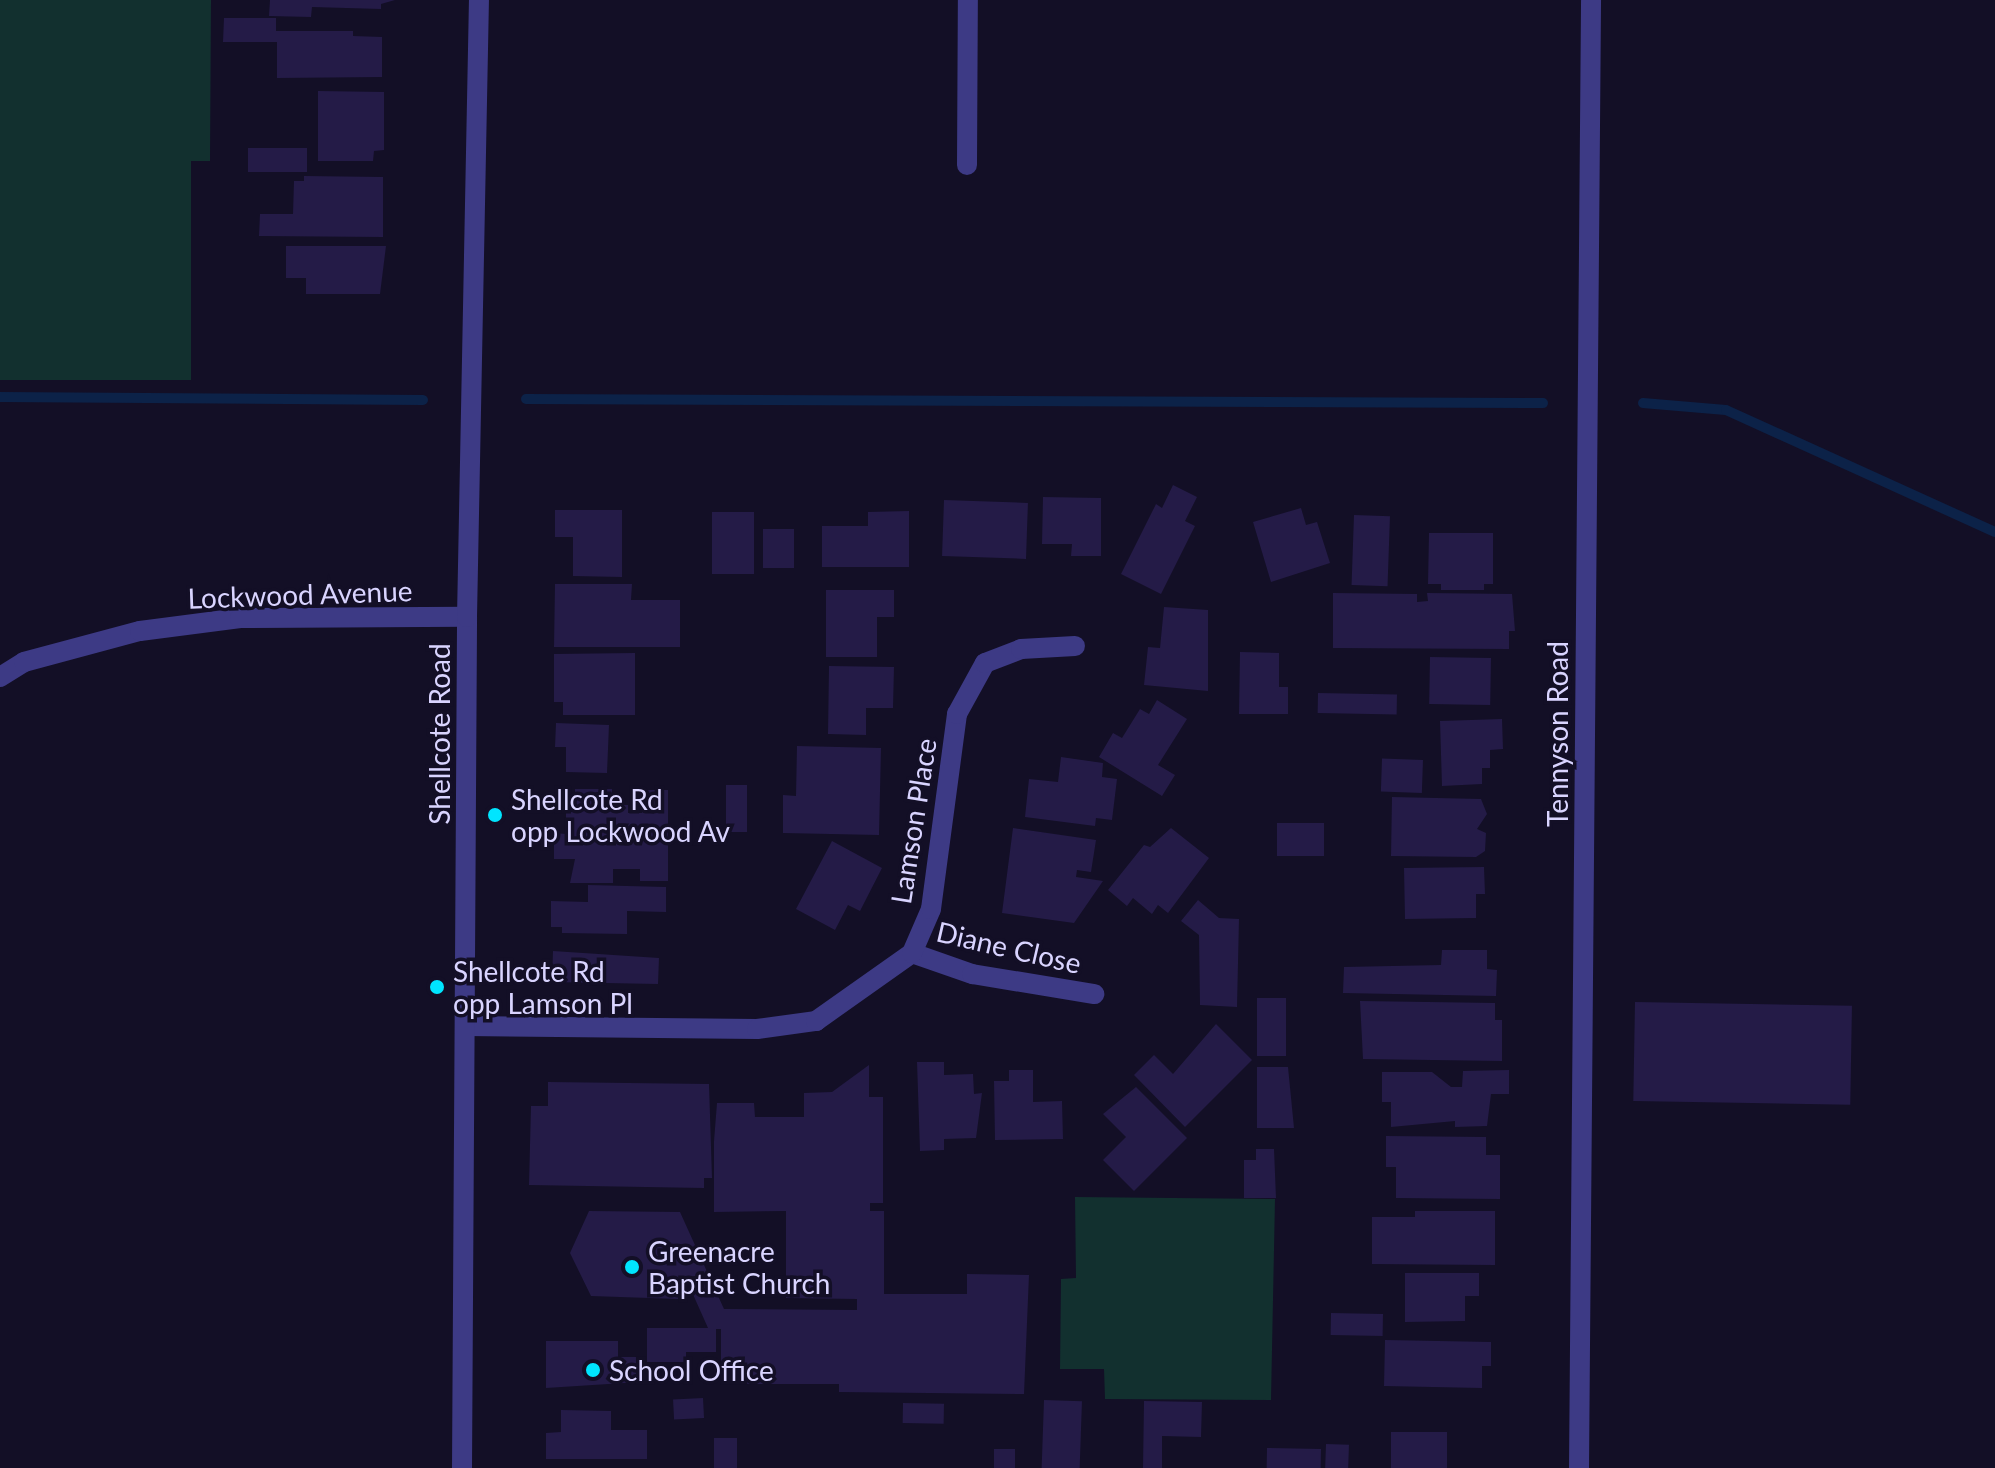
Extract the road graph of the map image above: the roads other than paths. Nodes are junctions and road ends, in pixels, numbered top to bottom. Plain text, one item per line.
1 (479, 0) edge
2 (968, 0) edge
3 (1591, 0) edge
4 (967, 165) dead end
5 (467, 617) junction
6 (1075, 646) dead end
7 (0, 677) edge
8 (912, 953) junction
9 (1094, 994) dead end
10 (466, 1026) junction
11 (462, 1468) edge
12 (1579, 1468) edge

1 - 5 street, Shellcote Road
2 - 4 street
3 - 12 street, Tennyson Road
5 - 7 street, Lockwood Avenue
5 - 10 street, Shellcote Road
6 - 8 street, Lamson Place
8 - 9 street, Diane Close
8 - 10 street
10 - 11 street, Shellcote Road

